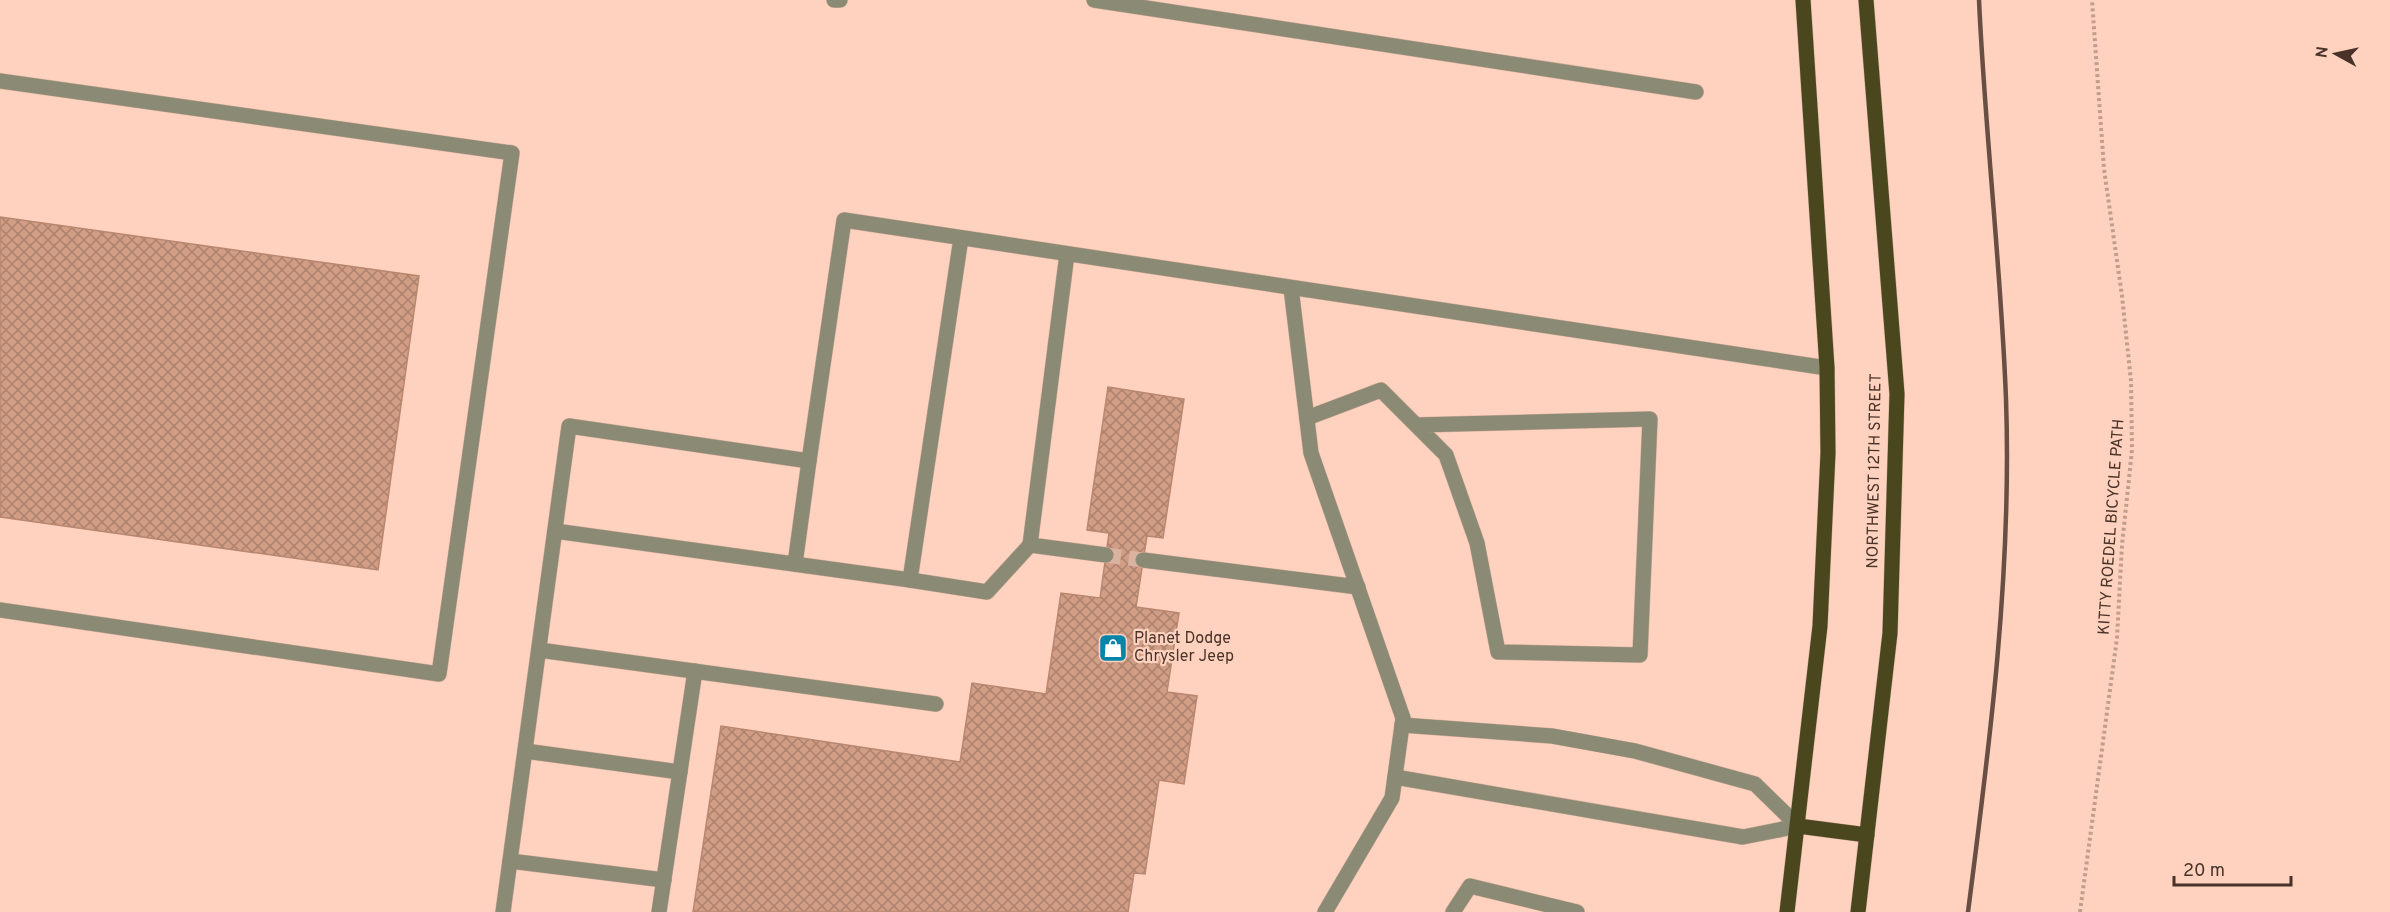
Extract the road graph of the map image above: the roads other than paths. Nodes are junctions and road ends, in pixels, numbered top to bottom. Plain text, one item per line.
1 (834, 0) edge
2 (840, 0) edge
3 (1094, 0) edge
4 (1803, 0) edge
5 (1866, 0) edge
6 (0, 81) edge
7 (1696, 92) dead end
8 (961, 238) junction
9 (1067, 254) junction
10 (1291, 288) junction
11 (1827, 368) junction
12 (1307, 418) junction
13 (1416, 425) junction
14 (808, 461) junction
15 (555, 531) junction
16 (1030, 545) junction
17 (1106, 555) tunnel mouth
18 (1143, 560) tunnel mouth
19 (795, 564) junction
20 (910, 580) junction
21 (1358, 587) junction
22 (0, 610) edge
23 (539, 650) junction
24 (694, 671) junction
25 (936, 704) dead end
26 (1402, 726) junction
27 (525, 751) junction
28 (680, 772) junction
29 (1395, 777) junction
30 (1798, 826) junction
31 (1867, 834) junction
32 (510, 861) junction
33 (664, 880) junction
34 (504, 912) edge
35 (659, 912) edge
36 (1325, 912) edge
37 (1453, 912) edge
38 (1577, 912) edge
39 (1787, 912) edge
40 (1858, 912) edge

1 - 2 lane
3 - 7 lane
4 - 11 main road
5 - 31 main road, NORTHWEST 12TH STREET
6 - 22 lane
8 - 9 lane
8 - 14 lane
8 - 20 lane
9 - 10 lane
9 - 16 lane
10 - 11 lane
10 - 12 lane
11 - 30 main road
12 - 13 lane
12 - 21 lane
13 - 13 lane
14 - 15 lane
14 - 19 lane
15 - 19 lane
15 - 23 lane
16 - 17 lane
16 - 20 lane
18 - 21 lane
19 - 20 lane
21 - 26 lane
23 - 24 lane
23 - 27 lane
24 - 25 lane
24 - 28 lane
26 - 29 lane
26 - 30 lane
27 - 28 lane
27 - 32 lane
28 - 33 lane
29 - 30 lane
29 - 36 lane
30 - 31 main road
30 - 39 main road
31 - 40 main road, NORTHWEST 12TH STREET
32 - 33 lane
32 - 34 lane
33 - 35 lane
37 - 38 lane

